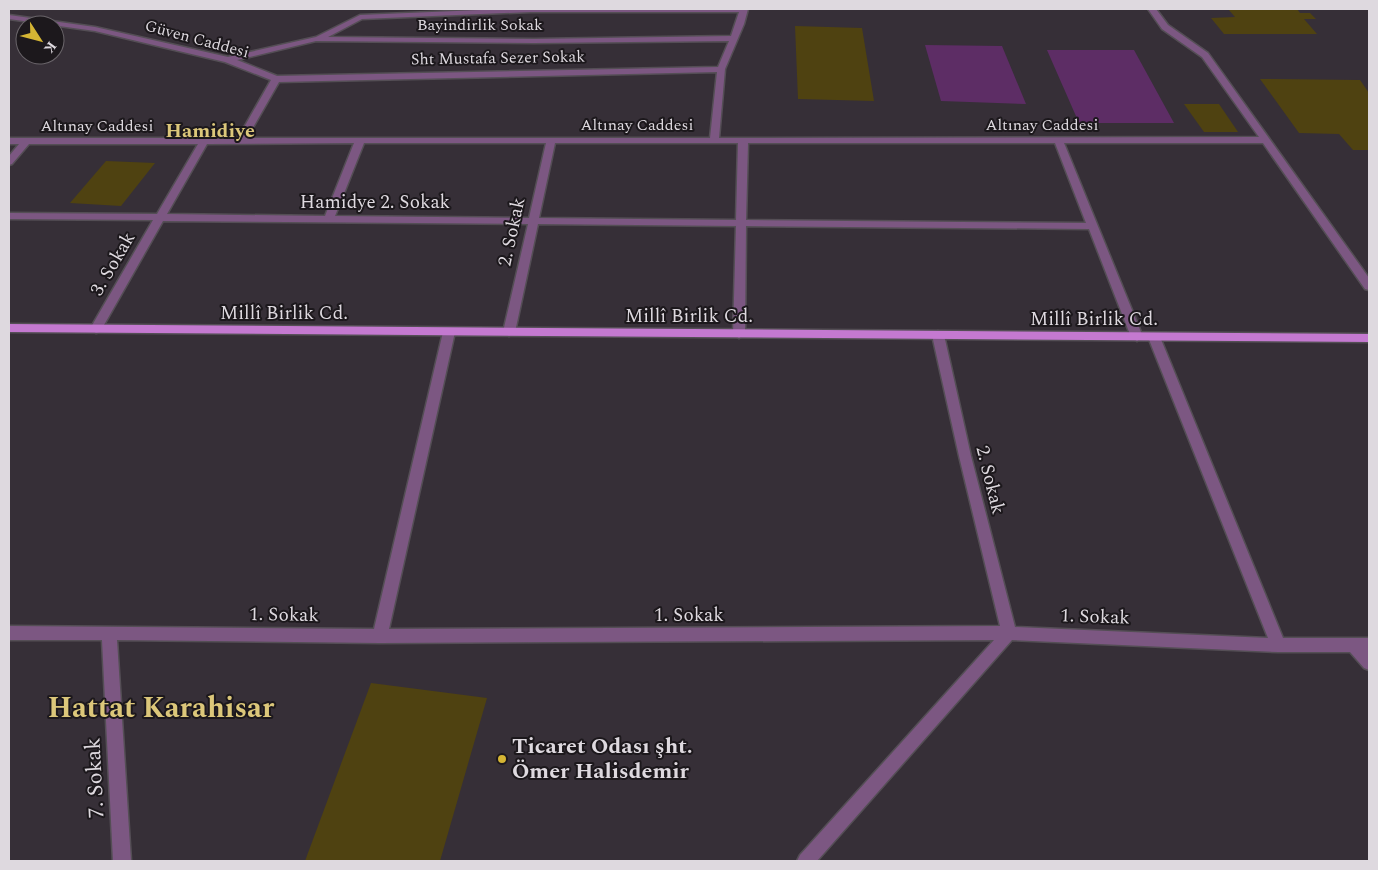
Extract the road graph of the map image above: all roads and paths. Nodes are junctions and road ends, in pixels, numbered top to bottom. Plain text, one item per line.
1 (744, 9) edge
2 (1152, 9) edge
3 (9, 17) edge
4 (734, 38) junction
5 (316, 39) junction
6 (228, 60) junction
7 (721, 69) junction
8 (276, 79) junction
9 (9, 140) edge
10 (26, 140) junction
11 (204, 140) junction
12 (360, 140) junction
13 (552, 140) junction
14 (714, 140) junction
15 (743, 140) junction
16 (1058, 140) junction
17 (1265, 140) junction
18 (241, 141) junction
19 (9, 162) edge
20 (9, 216) edge
21 (161, 217) junction
22 (329, 219) junction
23 (533, 220) junction
24 (741, 222) junction
25 (1093, 226) junction
26 (1369, 286) edge
27 (9, 328) edge
28 (96, 329) junction
29 (449, 332) junction
30 (510, 332) junction
31 (739, 334) junction
32 (938, 335) junction
33 (1137, 337) junction
34 (1154, 337) junction
35 (1369, 338) edge
36 (9, 633) edge
37 (109, 633) junction
38 (1009, 634) junction
39 (380, 636) junction
40 (1278, 644) junction
41 (1353, 644) junction
42 (1369, 644) edge
43 (1369, 663) edge
44 (122, 861) edge
45 (806, 861) edge

1 - 4 street
1 - 5 street
2 - 17 street
3 - 6 street, Güven Caddesi
4 - 5 street, Bayindirlik Sokak
4 - 7 street
5 - 6 street, Bayindirlik Sokak
6 - 8 street, Güven Caddesi
7 - 8 street, Sht Mustafa Sezer Sokak
7 - 14 street
8 - 18 street
9 - 10 street, Altınay Caddesi
10 - 11 street, Altınay Caddesi
10 - 19 street
11 - 18 street, Altınay Caddesi
11 - 21 street, 3. Sokak
12 - 13 street, Altınay Caddesi
12 - 18 street, Altınay Caddesi
12 - 22 street
13 - 14 street, Altınay Caddesi
13 - 23 street, 2. Sokak
14 - 15 street, Altınay Caddesi
15 - 16 street, Altınay Caddesi
15 - 24 street
16 - 17 street, Altınay Caddesi
16 - 25 street
17 - 26 street
20 - 21 street, Hamidye 2. Sokak
21 - 22 street, Hamidye 2. Sokak
21 - 28 street, 3. Sokak
22 - 23 street, Hamidye 2. Sokak
23 - 24 street, Hamidye 2. Sokak
23 - 30 street, 2. Sokak
24 - 25 street, Hamidye 2. Sokak
24 - 31 street
25 - 33 street
27 - 28 main road, Millî Birlik Cd.
28 - 29 main road, Millî Birlik Cd.
29 - 30 main road, Millî Birlik Cd.
29 - 39 street
30 - 31 main road, Millî Birlik Cd.
31 - 32 main road, Millî Birlik Cd.
32 - 33 main road, Millî Birlik Cd.
32 - 38 street, 2. Sokak
33 - 34 main road, Millî Birlik Cd.
34 - 35 main road, Millî Birlik Cd.
34 - 40 street
36 - 37 street, 1. Sokak
37 - 39 street, 1. Sokak
37 - 44 street, 7. Sokak
38 - 39 street, 1. Sokak
38 - 40 street, 1. Sokak
38 - 45 street
40 - 41 street, 1. Sokak
41 - 42 street, 1. Sokak
41 - 43 street

